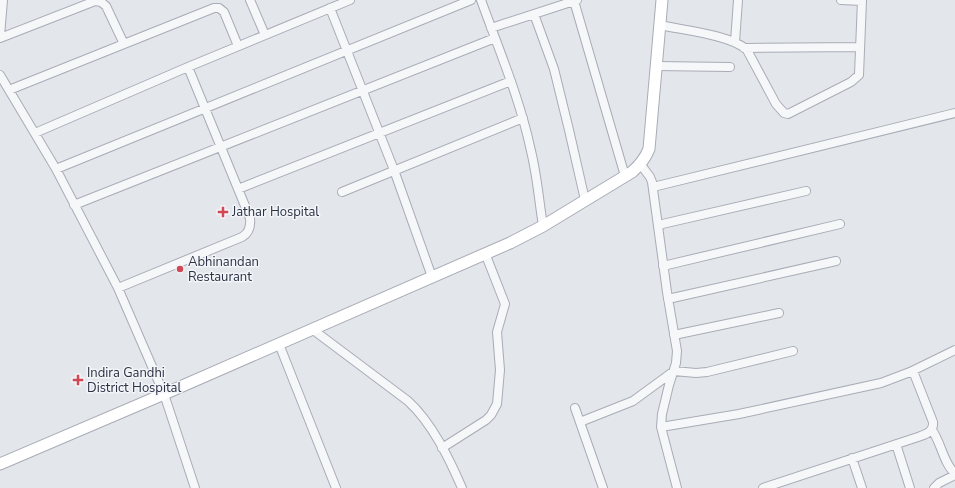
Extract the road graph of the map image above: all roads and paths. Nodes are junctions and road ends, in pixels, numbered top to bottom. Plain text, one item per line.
1 (3, 0) edge
2 (250, 0) edge
3 (350, 0) edge
4 (472, 0) edge
5 (481, 0) edge
6 (575, 0) edge
7 (662, 0) edge
8 (738, 0) edge
9 (841, 0) edge
10 (862, 1) edge
11 (559, 3) edge
12 (452, 4) edge
13 (330, 8) junction
14 (534, 14) junction
15 (660, 25) junction
16 (491, 28) junction
17 (265, 35) junction
18 (0, 37) edge
19 (494, 38) junction
20 (735, 42) junction
21 (124, 44) junction
22 (238, 46) junction
23 (860, 47) junction
24 (744, 48) junction
25 (347, 51) junction
26 (656, 66) junction
27 (730, 66) dead end
28 (188, 67) junction
29 (0, 75) edge
30 (510, 81) junction
31 (9, 90) junction
32 (362, 90) junction
33 (205, 108) junction
34 (955, 113) edge
35 (522, 118) junction
36 (35, 133) junction
37 (379, 133) junction
38 (222, 146) junction
39 (641, 164) junction
40 (56, 169) junction
41 (394, 170) junction
42 (625, 176) junction
43 (653, 187) junction
44 (238, 189) junction
45 (806, 191) dead end
46 (342, 192) dead end
47 (585, 200) junction
48 (74, 205) junction
49 (840, 224) dead end
50 (658, 225) junction
51 (542, 226) junction
52 (485, 253) junction
53 (836, 260) dead end
54 (663, 266) junction
55 (432, 277) junction
56 (118, 288) junction
57 (668, 299) junction
58 (779, 313) dead end
59 (312, 329) junction
60 (674, 335) junction
61 (279, 344) junction
62 (955, 350) edge
63 (793, 351) dead end
64 (674, 371) junction
65 (913, 371) junction
66 (164, 394) junction
67 (575, 408) dead end
68 (580, 422) junction
69 (661, 427) junction
70 (932, 430) junction
71 (896, 444) junction
72 (442, 448) junction
73 (852, 458) junction
74 (0, 464) edge
75 (955, 474) edge
76 (195, 488) edge
77 (336, 488) edge
78 (462, 488) edge
79 (603, 488) edge
80 (677, 488) edge
81 (763, 488) edge
82 (862, 488) edge
83 (910, 488) edge
84 (934, 488) edge

1 - 18 street
2 - 17 street
3 - 13 street
4 - 12 street
5 - 16 street
6 - 11 street
6 - 42 street
7 - 15 street
8 - 20 street
9 - 10 street
10 - 23 street
11 - 14 street
12 - 25 street
13 - 17 street
13 - 25 street
14 - 16 street
14 - 47 street
15 - 20 street
15 - 26 street
16 - 19 street
17 - 22 street
18 - 21 street
19 - 30 street
19 - 32 street
20 - 24 street
21 - 22 street
21 - 31 street
22 - 28 street
23 - 24 street
23 - 24 street
25 - 32 street
25 - 33 street
26 - 27 street
26 - 39 street
28 - 33 street
28 - 36 street
29 - 31 street
30 - 35 street
30 - 37 street
31 - 36 street
32 - 37 street
32 - 38 street
33 - 38 street
33 - 40 street
34 - 43 street
35 - 41 street
35 - 51 street
36 - 40 street
37 - 41 street
37 - 44 street
38 - 44 street
38 - 48 street
39 - 42 street
39 - 43 street
40 - 48 street
41 - 46 street
41 - 55 street
42 - 47 street
43 - 50 street
44 - 56 street
45 - 50 street
47 - 51 street
48 - 56 street
49 - 54 street
50 - 54 street
51 - 52 street
52 - 55 street
52 - 72 street
53 - 57 street
54 - 57 street
55 - 59 street
56 - 66 street
57 - 60 street
58 - 60 street
59 - 61 street
59 - 72 street
60 - 64 street
61 - 66 street
61 - 77 street
62 - 65 street
63 - 64 street
64 - 68 street
64 - 69 street
65 - 69 street
65 - 70 street
66 - 74 street
66 - 76 street
67 - 68 street
68 - 79 street
69 - 80 street
70 - 71 street
70 - 75 street
71 - 73 street
71 - 83 street
72 - 78 street
73 - 81 street
73 - 82 street
75 - 84 street

